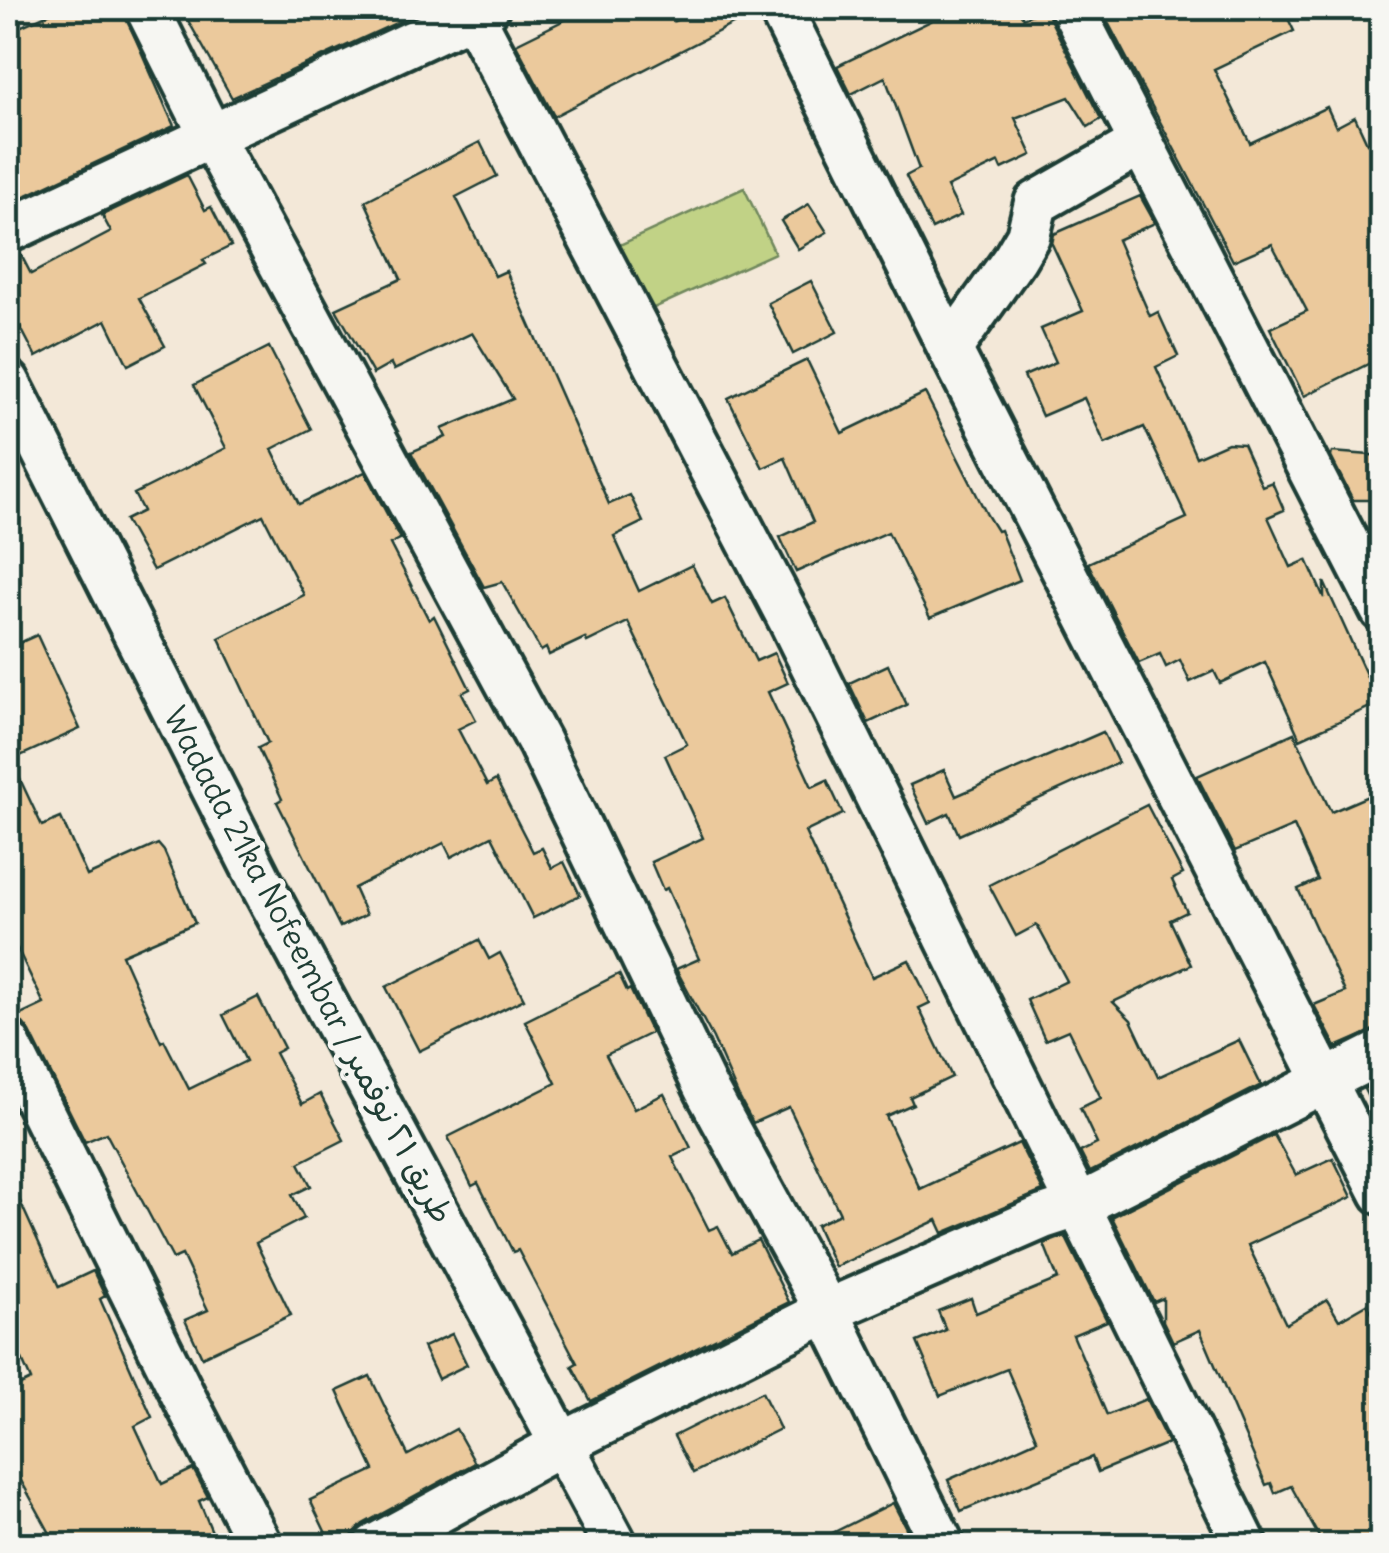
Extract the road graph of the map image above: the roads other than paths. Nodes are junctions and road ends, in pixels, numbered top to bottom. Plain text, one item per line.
1 (147, 8) edge
2 (780, 8) edge
3 (1072, 8) edge
4 (476, 10) edge
5 (210, 134) junction
6 (1142, 143) junction
7 (8, 230) edge
8 (950, 349) junction
9 (8, 382) edge
10 (1382, 610) edge
11 (8, 1042) edge
12 (1382, 1052) edge
13 (1323, 1083) junction
14 (1382, 1193) edge
15 (1080, 1205) junction
16 (827, 1310) junction
17 (562, 1444) junction
18 (261, 1546) edge
19 (374, 1546) edge
20 (616, 1546) edge
21 (943, 1546) edge
22 (1246, 1546) edge

1 - 5 street
2 - 8 street
3 - 6 street
4 - 5 street
4 - 15 street
5 - 7 street
5 - 16 street
6 - 8 street
6 - 10 street
8 - 13 street
9 - 17 street, Wadada 21ka Nofeembar / طريق ٢١ نوفمبر
11 - 18 street
12 - 13 street
13 - 14 street
13 - 15 street
15 - 16 street
15 - 22 street
16 - 17 street
16 - 21 street
17 - 19 street
17 - 20 street, Wadada 21ka Nofeembar / طريق ٢١ نوفمبر

